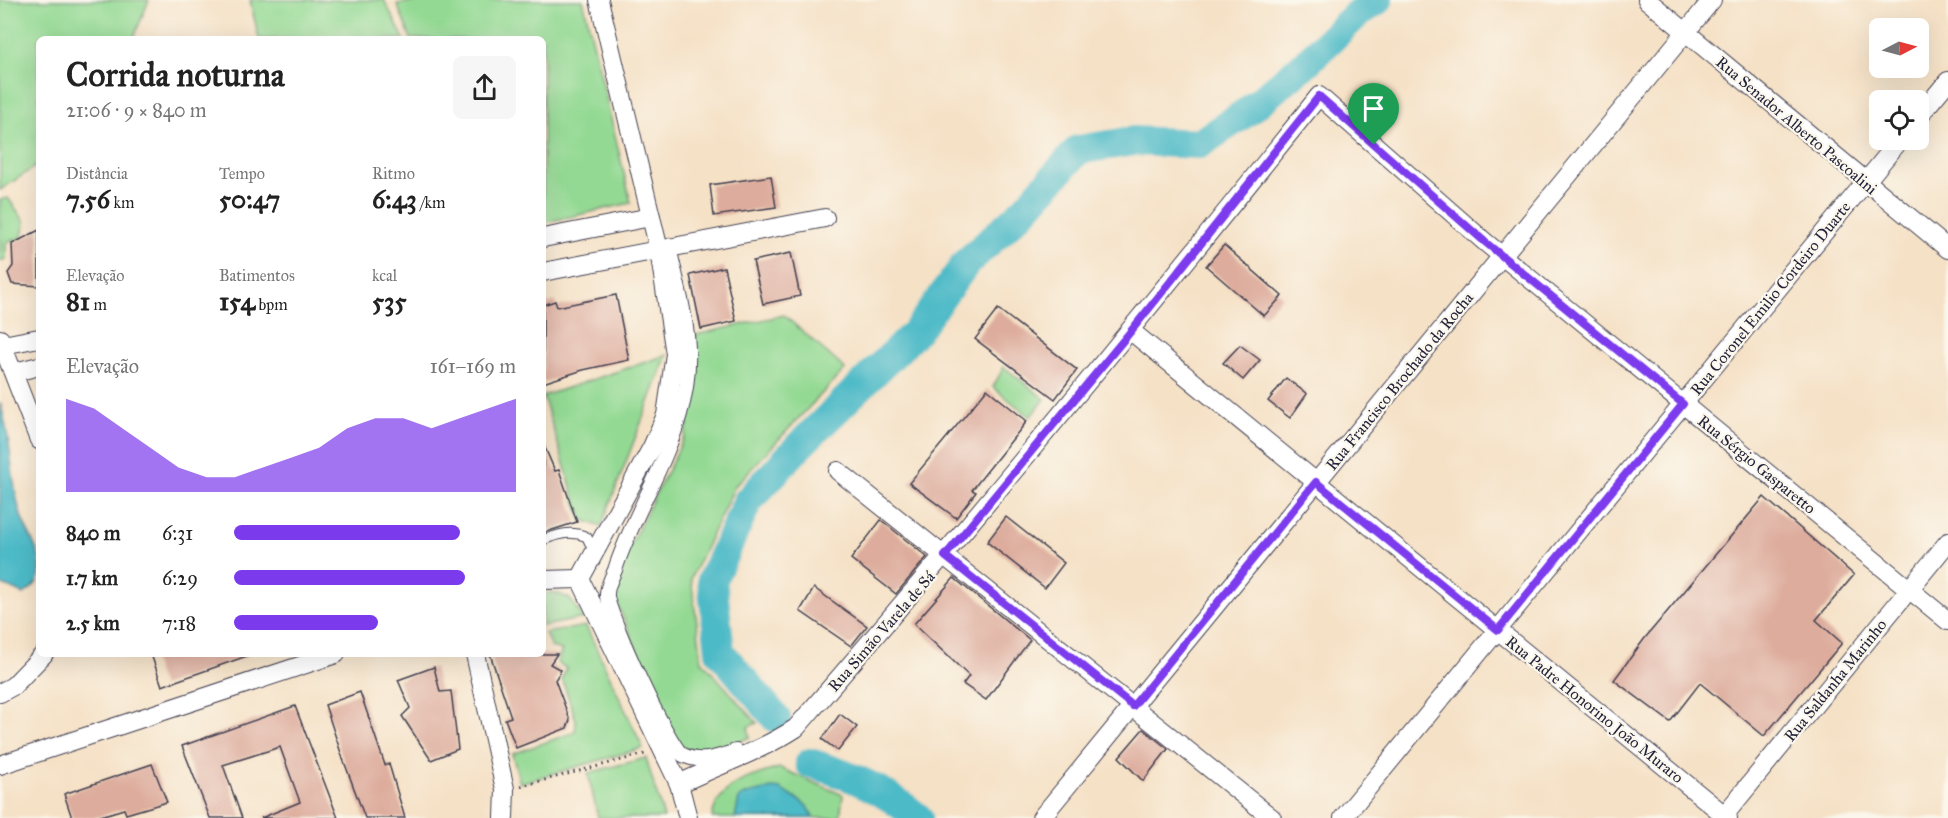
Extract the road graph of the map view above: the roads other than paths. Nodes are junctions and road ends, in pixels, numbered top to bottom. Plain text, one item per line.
1 (599, 0) edge
2 (1647, 0) edge
3 (1712, 0) edge
4 (1685, 32) junction
5 (1948, 81) edge
6 (1319, 96) joint
7 (1929, 104) edge
8 (1892, 150) edge
9 (1866, 181) junction
10 (651, 217) junction
11 (825, 218) dead end
12 (546, 237) edge
13 (664, 249) junction
14 (1948, 249) edge
15 (1502, 255) junction
16 (546, 271) edge
17 (1131, 331) junction
18 (36, 338) edge
19 (1, 342) edge
20 (36, 367) edge
21 (15, 372) junction
22 (1683, 404) junction
23 (36, 432) edge
24 (838, 471) dead end
25 (1316, 482) junction
26 (546, 539) edge
27 (1948, 542) edge
28 (594, 553) junction
29 (945, 556) junction
30 (580, 579) junction
31 (546, 580) edge
32 (1910, 589) junction
33 (1948, 621) edge
34 (1498, 630) junction
35 (41, 657) edge
36 (327, 657) edge
37 (476, 657) edge
38 (0, 693) edge
39 (1133, 706) junction
40 (773, 735) dead end
41 (0, 765) edge
42 (679, 784) junction
43 (1725, 817) edge
44 (504, 818) edge
45 (688, 818) edge
46 (1041, 818) edge
47 (1272, 818) edge
48 (1343, 818) edge

1 - 10 street
2 - 4 street, Rua Senador Alberto Pascoalini
3 - 4 street, Rua Francisco Brochado da Rocha
4 - 9 street, Rua Senador Alberto Pascoalini
4 - 15 street, Rua Francisco Brochado da Rocha
5 - 7 street
6 - 15 street, Rua Sérgio Gasparetto
6 - 17 street, Rua Simão Varela de Sá
8 - 9 street, Rua Coronel Emilio Cordeiro Duarte
9 - 14 street, Rua Senador Alberto Pascoalini
9 - 22 street, Rua Coronel Emilio Cordeiro Duarte
10 - 12 street
10 - 13 street
11 - 13 street
13 - 16 street
13 - 28 street
13 - 40 street
15 - 22 street, Rua Sérgio Gasparetto
15 - 25 street, Rua Francisco Brochado da Rocha
17 - 25 street, Rua Padre Honorino João Muraro
17 - 29 street, Rua Simão Varela de Sá
18 - 19 street
19 - 21 street
20 - 21 street
21 - 23 street
22 - 32 street, Rua Sérgio Gasparetto
22 - 34 street, Rua Coronel Emilio Cordeiro Duarte
24 - 29 street
25 - 34 street, Rua Padre Honorino João Muraro
25 - 39 street, Rua Francisco Brochado da Rocha
26 - 28 lane
27 - 32 street, Rua Saldanha Marinho
28 - 30 street
29 - 39 street
29 - 42 street, Rua Simão Varela de Sá
30 - 31 street
30 - 42 street
32 - 33 street, Rua Sérgio Gasparetto
32 - 43 street, Rua Saldanha Marinho
34 - 43 street, Rua Padre Honorino João Muraro
34 - 48 street, Rua Coronel Emilio Cordeiro Duarte
35 - 38 street
36 - 41 street
37 - 44 street
39 - 46 street, Rua Francisco Brochado da Rocha
39 - 47 street
42 - 45 street

